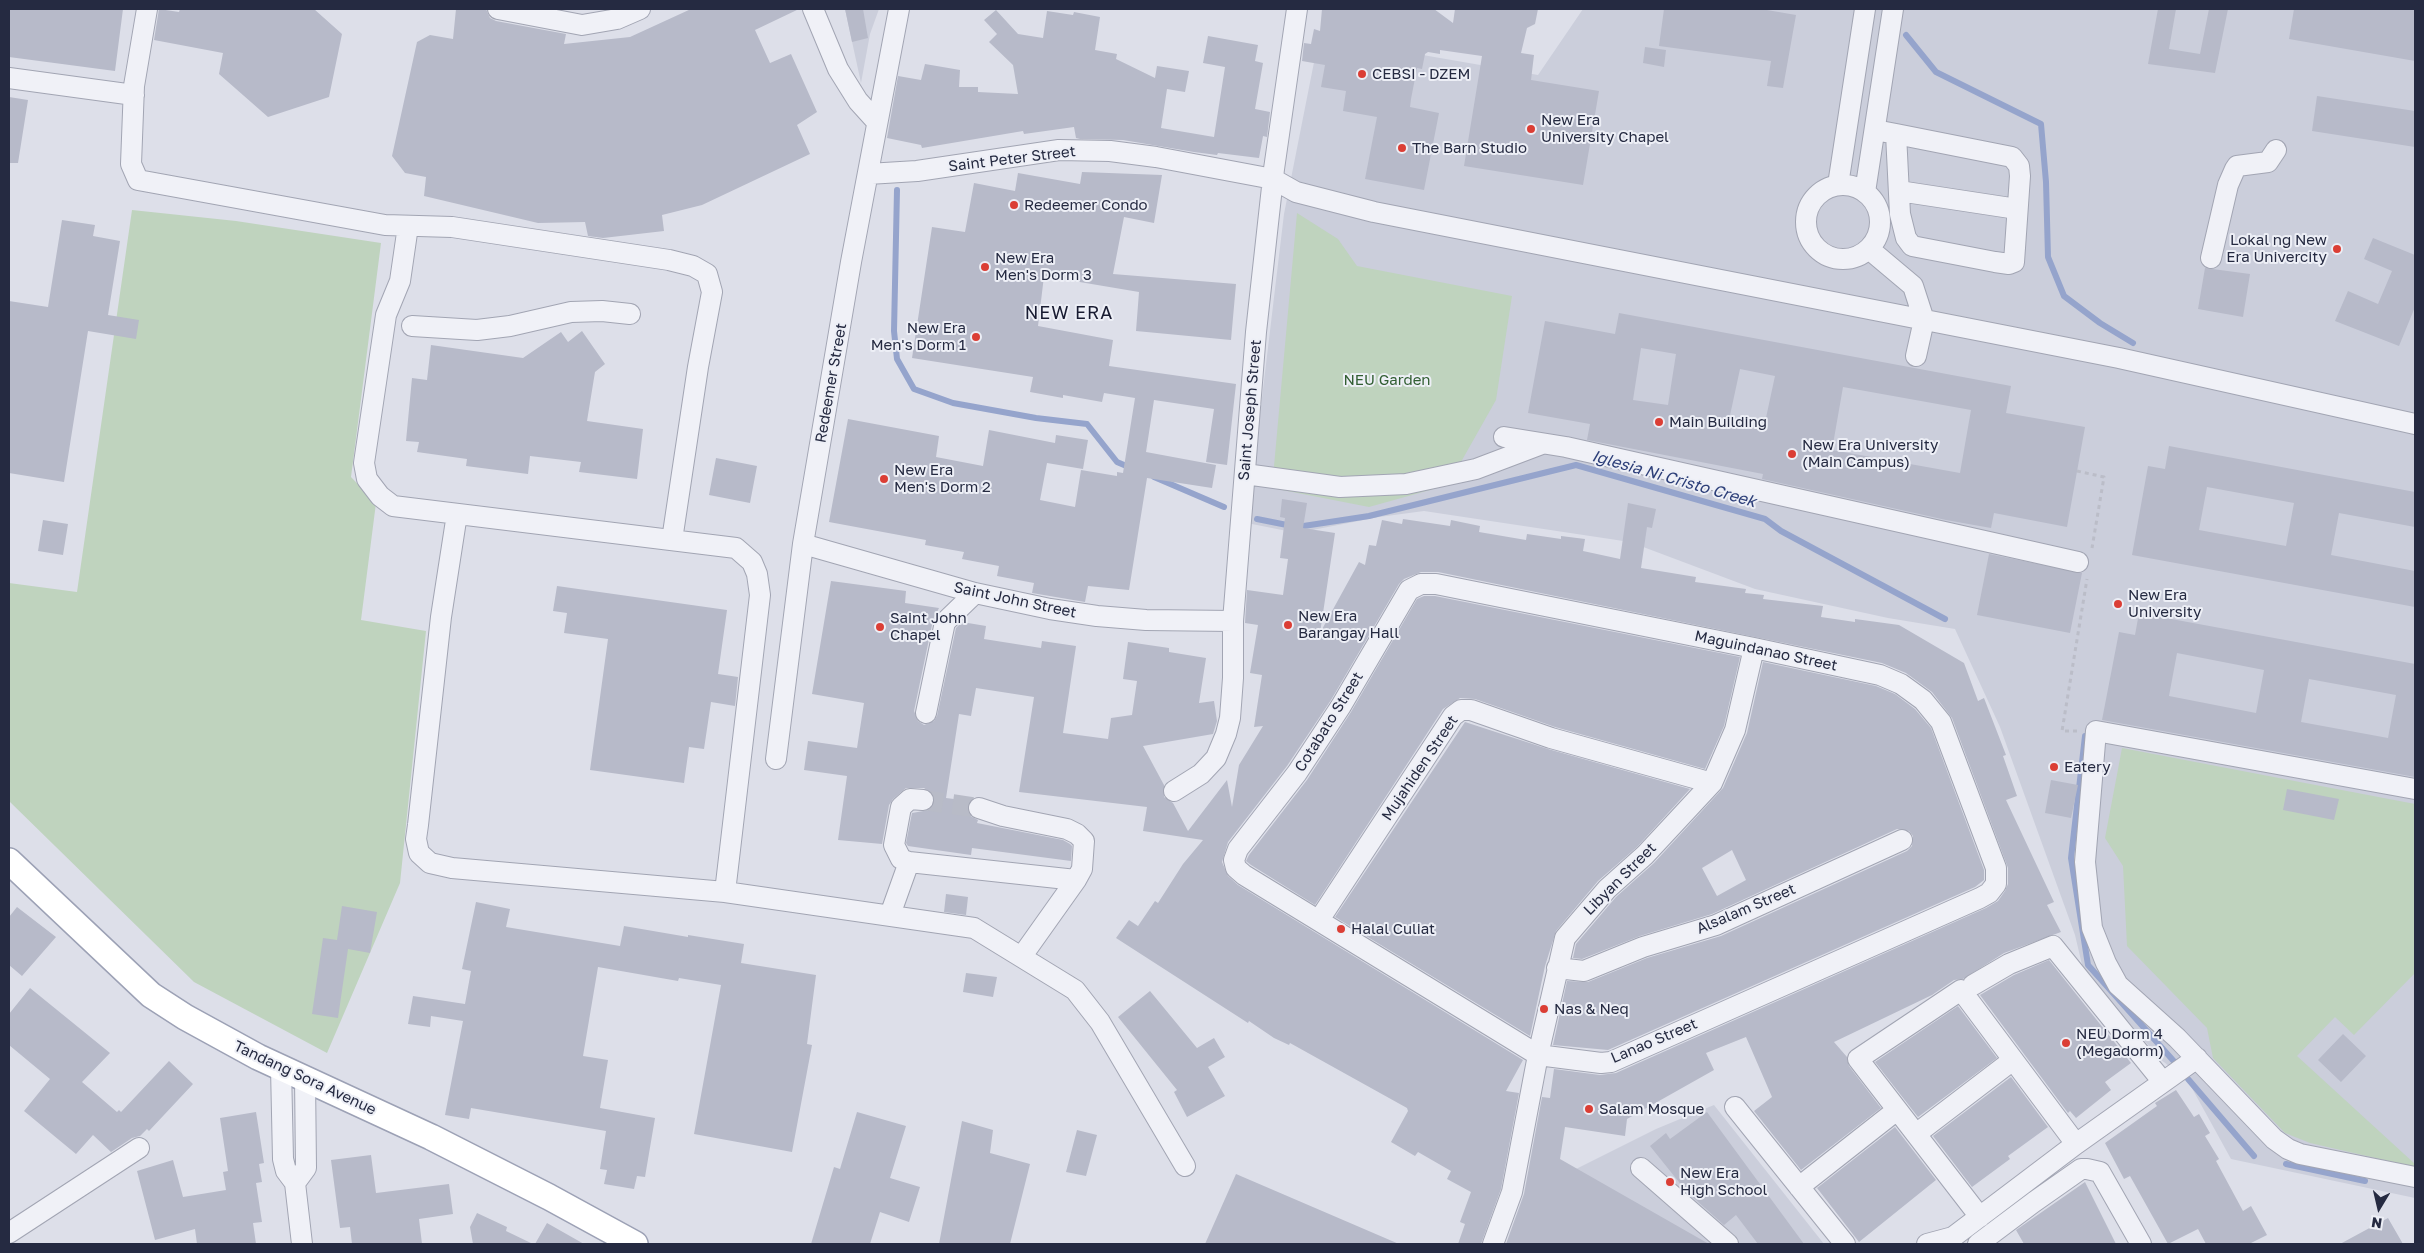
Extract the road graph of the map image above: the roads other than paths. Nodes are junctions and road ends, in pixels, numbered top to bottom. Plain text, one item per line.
1 (147, 9) edge
2 (498, 9) edge
3 (640, 9) edge
4 (813, 9) edge
5 (898, 9) edge
6 (1297, 9) edge
7 (1865, 9) edge
8 (1893, 9) edge
9 (9, 78) edge
10 (134, 95) junction
11 (877, 122) junction
12 (1875, 130) junction
13 (1896, 134) junction
14 (2276, 150) dead end
15 (868, 174) junction
16 (1273, 179) junction
17 (1838, 185) junction
18 (1899, 191) junction
19 (1865, 192) junction
20 (2017, 209) junction
21 (408, 226) junction
22 (1869, 248) junction
23 (2211, 258) dead end
24 (630, 314) dead end
25 (1924, 320) junction
26 (412, 326) dead end
27 (1916, 356) dead end
28 (2415, 424) edge
29 (1504, 437) dead end
30 (1544, 444) junction
31 (1244, 474) junction
32 (457, 514) junction
33 (672, 540) junction
34 (803, 544) junction
35 (2085, 564) road end
36 (1421, 584) joint
37 (975, 593) junction
38 (1233, 621) junction
39 (1754, 648) junction
40 (926, 713) dead end
41 (776, 759) dead end
42 (1712, 783) junction
43 (2415, 789) edge
44 (1174, 790) dead end
45 (924, 800) tunnel mouth
46 (979, 808) tunnel mouth
47 (1902, 840) dead end
48 (1234, 860) joint
49 (9, 861) edge
50 (909, 862) junction
51 (1996, 868) joint
52 (1076, 880) junction
53 (725, 892) junction
54 (890, 915) junction
55 (1318, 920) junction
56 (1022, 956) junction
57 (1557, 968) junction
58 (1974, 985) dead end
59 (1538, 1054) junction
60 (2197, 1058) junction
61 (2013, 1060) junction
62 (281, 1068) junction
63 (305, 1078) junction
64 (2164, 1082) junction
65 (1735, 1107) dead end
66 (1897, 1110) junction
67 (1916, 1134) junction
68 (2076, 1144) junction
69 (139, 1148) dead end
70 (1185, 1166) dead end
71 (1641, 1168) dead end
72 (2415, 1177) edge
73 (295, 1183) junction
74 (1799, 1187) junction
75 (1980, 1217) junction
76 (9, 1233) edge
77 (302, 1244) edge
78 (635, 1244) edge
79 (1493, 1244) edge
80 (1728, 1244) edge
81 (1845, 1244) edge
82 (1928, 1244) edge
83 (1978, 1244) edge
84 (2140, 1244) edge

1 - 10 street
2 - 3 street
4 - 11 street
5 - 11 street, Redeemer Street
6 - 16 street, Saint Joseph Street
7 - 17 street
8 - 12 street
9 - 10 street
10 - 21 street
11 - 15 street, Redeemer Street
12 - 13 street
12 - 19 street
13 - 18 street
13 - 20 street
14 - 23 street
15 - 16 street, Saint Peter Street
15 - 34 street, Redeemer Street
16 - 25 street, Saint Peter Street
16 - 31 street, Saint Joseph Street
17 - 19 street
17 - 22 street
18 - 20 street
18 - 20 street
19 - 22 street
21 - 32 street
21 - 33 street
22 - 25 street
24 - 26 street
25 - 27 street
25 - 28 street, Saint Peter Street
29 - 30 street
30 - 31 street
30 - 35 street
31 - 38 street, Saint Joseph Street
32 - 33 street
32 - 53 street
33 - 53 street
34 - 37 street, Saint John Street
34 - 41 street, Redeemer Street
36 - 39 street, Maguindanao Street
36 - 48 street, Cotabato Street
37 - 38 street, Saint John Street
37 - 40 street
38 - 44 street, Saint Joseph Street
39 - 42 street, Libyan Street
39 - 51 street, Maguindanao Street
42 - 55 street, Mujahiden Street
42 - 57 street, Libyan Street
43 - 60 street
45 - 50 street
46 - 52 street
47 - 57 street, Alsalam Street
48 - 55 street, Lanao Street
49 - 62 main road, Tandang Sora Avenue
50 - 52 street
50 - 54 street
51 - 59 street, Lanao Street
52 - 56 street
53 - 54 street
54 - 56 street
55 - 59 street, Lanao Street
56 - 70 street
57 - 59 street, Libyan Street
58 - 64 street
59 - 79 street, Libyan Street
60 - 64 street
60 - 72 street
61 - 66 street
61 - 67 street
61 - 68 street
62 - 63 main road, Tandang Sora Avenue
62 - 73 street
63 - 73 street
63 - 78 main road, Tandang Sora Avenue
64 - 68 street
65 - 74 street
66 - 67 street
66 - 74 street
67 - 75 street
68 - 75 street
69 - 76 street
71 - 80 street
73 - 77 street
74 - 81 street
75 - 82 street
83 - 84 street

